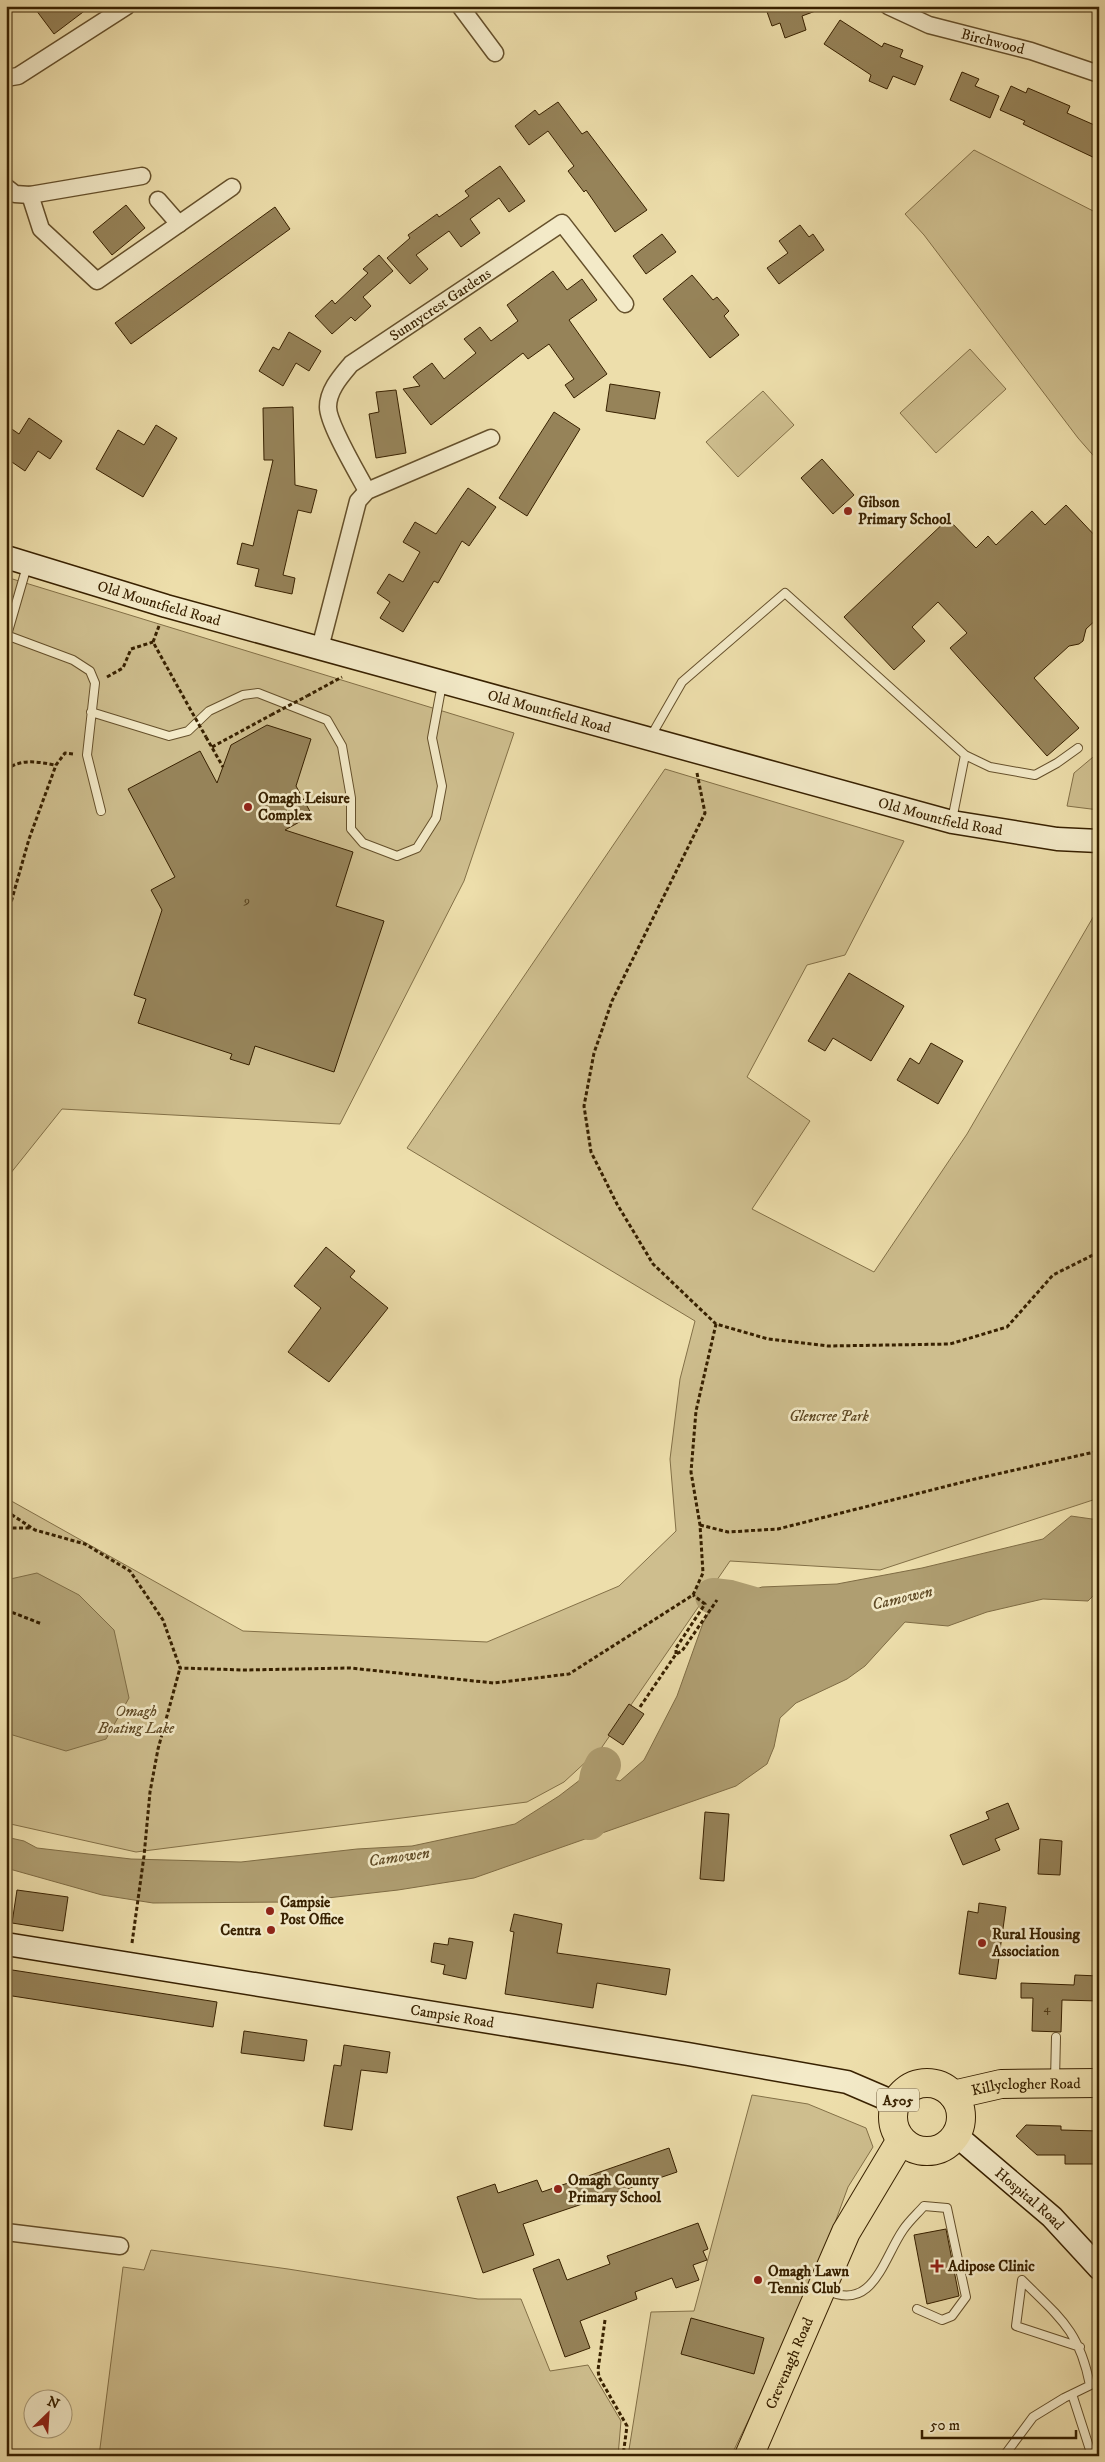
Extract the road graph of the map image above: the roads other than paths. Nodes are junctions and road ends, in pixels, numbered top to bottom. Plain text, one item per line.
1 (127, 6) edge
2 (460, 6) edge
3 (888, 6) edge
4 (494, 52) dead end
5 (1099, 74) edge
6 (6, 78) edge
7 (142, 176) dead end
8 (6, 187) edge
9 (232, 187) dead end
10 (30, 195) junction
11 (158, 200) dead end
12 (179, 224) junction
13 (624, 304) dead end
14 (491, 438) dead end
15 (367, 491) junction
16 (17, 560) edge
17 (7, 635) edge
18 (320, 648) junction
19 (443, 682) junction
20 (91, 712) junction
21 (649, 740) junction
22 (1078, 748) dead end
23 (965, 755) junction
24 (101, 812) dead end
25 (952, 822) junction
26 (1099, 841) edge
27 (6, 1944) edge
28 (1056, 2037) dead end
29 (1054, 2083) junction
30 (1099, 2083) edge
31 (954, 2095) junction
32 (896, 2103) junction
33 (957, 2136) junction
34 (901, 2140) junction
35 (6, 2232) edge
36 (120, 2246) dead end
37 (1099, 2268) edge
38 (822, 2288) junction
39 (917, 2309) dead end
40 (1080, 2347) junction
41 (1099, 2381) edge
42 (1090, 2385) junction
43 (1072, 2394) junction
44 (749, 2456) edge
45 (1004, 2456) edge
46 (1092, 2456) edge

1 - 6 street
2 - 4 street
3 - 5 street, Birchwood
7 - 10 street
8 - 10 street
9 - 12 street
10 - 12 street
11 - 12 street
13 - 15 street, Sunnycrest Gardens
14 - 15 street
15 - 18 street
16 - 17 lane
16 - 18 street, Old Mountfield Road
17 - 20 lane
18 - 19 street, Old Mountfield Road
19 - 20 lane
19 - 21 street, Old Mountfield Road
20 - 24 lane
21 - 23 lane
21 - 25 street, Old Mountfield Road
22 - 23 lane
23 - 25 lane
25 - 26 street, Old Mountfield Road
27 - 32 street, Campsie Road
28 - 29 lane
29 - 30 highway, Killyclogher Road
29 - 31 highway, Killyclogher Road
31 - 32 highway, A505
31 - 33 highway
32 - 34 highway, A505
33 - 34 highway
33 - 37 street, Hospital Road
34 - 38 highway, Crevenagh Road
35 - 36 street
38 - 39 lane
38 - 44 highway, Crevenagh Road
40 - 40 lane
40 - 42 lane
41 - 42 lane
42 - 43 lane
43 - 45 lane
43 - 46 lane

